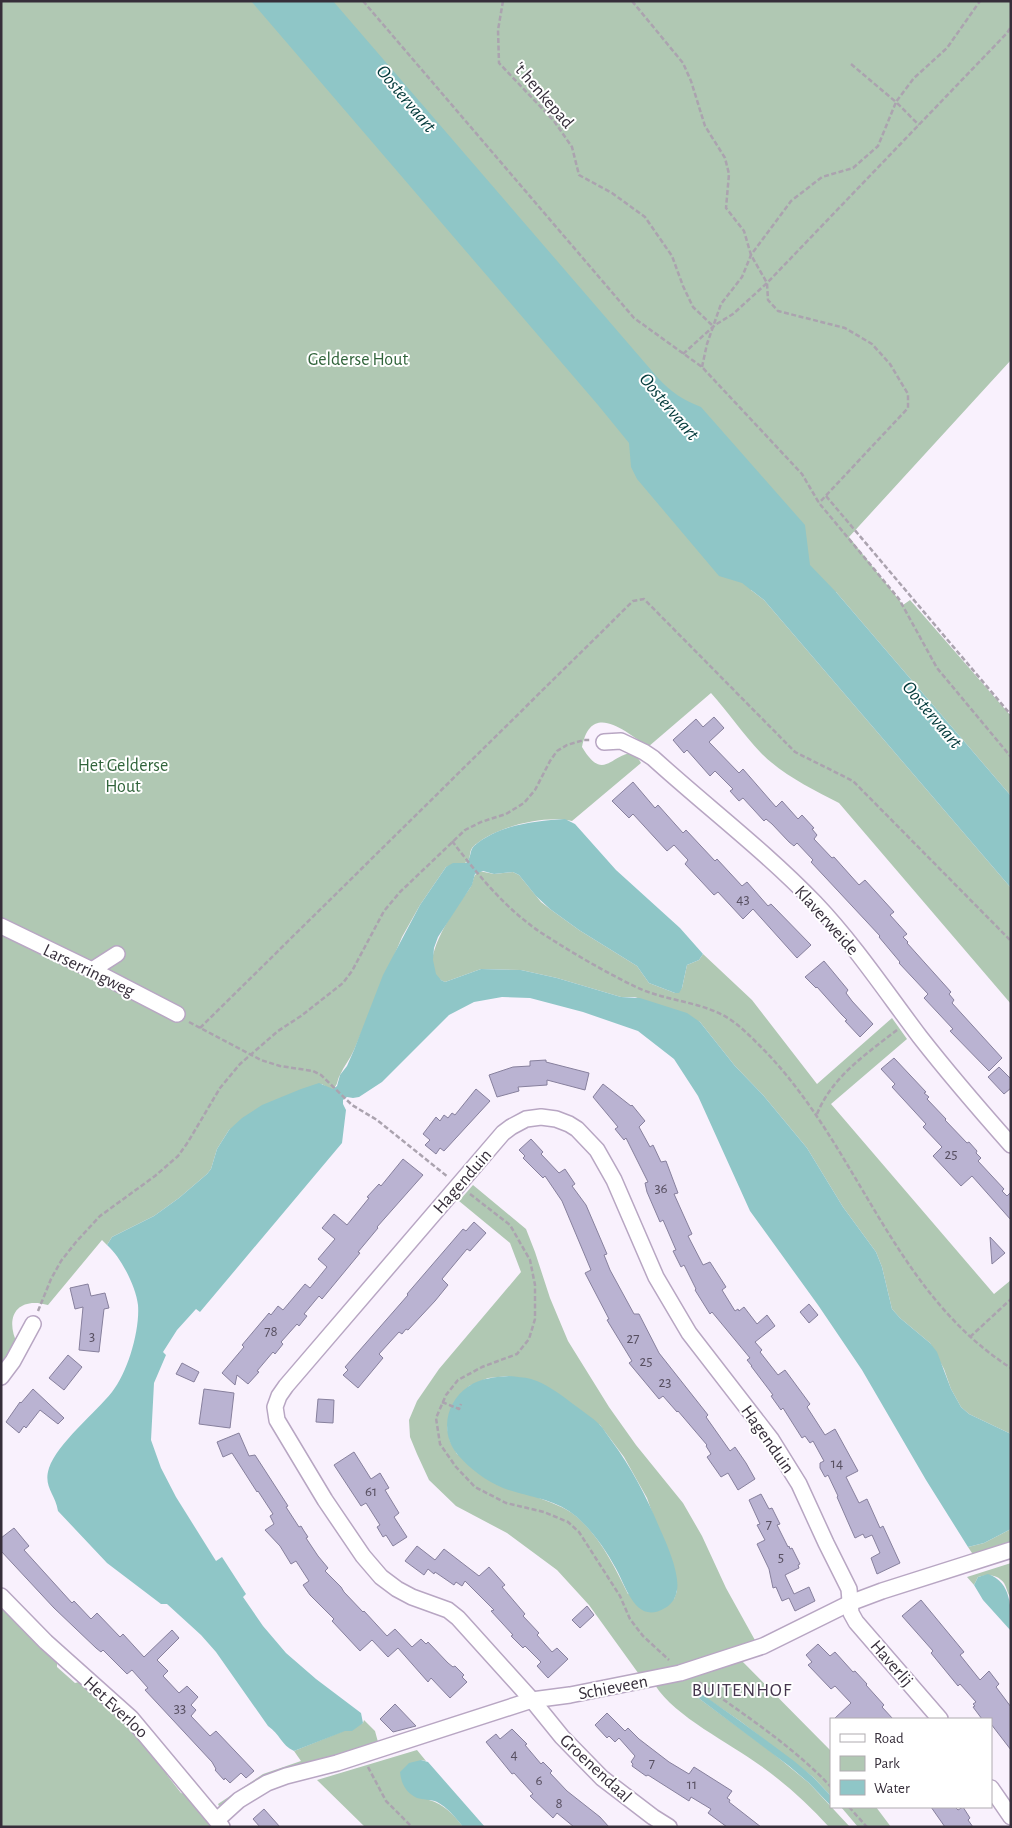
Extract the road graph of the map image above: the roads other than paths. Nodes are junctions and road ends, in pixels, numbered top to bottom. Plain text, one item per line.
1 (604, 742) road end
2 (1, 926) edge
3 (117, 954) dead end
4 (92, 970) junction
5 (176, 1014) road end
6 (1011, 1145) edge
7 (33, 1324) road end
8 (1, 1377) edge
9 (1011, 1550) edge
10 (1, 1596) edge
11 (850, 1604) junction
12 (532, 1700) junction
13 (939, 1718) edge
14 (992, 1789) edge
15 (1011, 1817) edge
16 (219, 1823) edge
17 (669, 1827) edge

1 - 6 street, Klaverweide
2 - 4 street, Larserringweg
3 - 4 street
4 - 5 street, Larserringweg
7 - 8 street
9 - 11 street, Schieveen
10 - 16 street, Het Everloo
11 - 12 street, Schieveen
11 - 12 street, Hagenduin
11 - 13 street, Haverlij
12 - 16 street, Schieveen
12 - 17 street, Groenendaal
14 - 15 street

